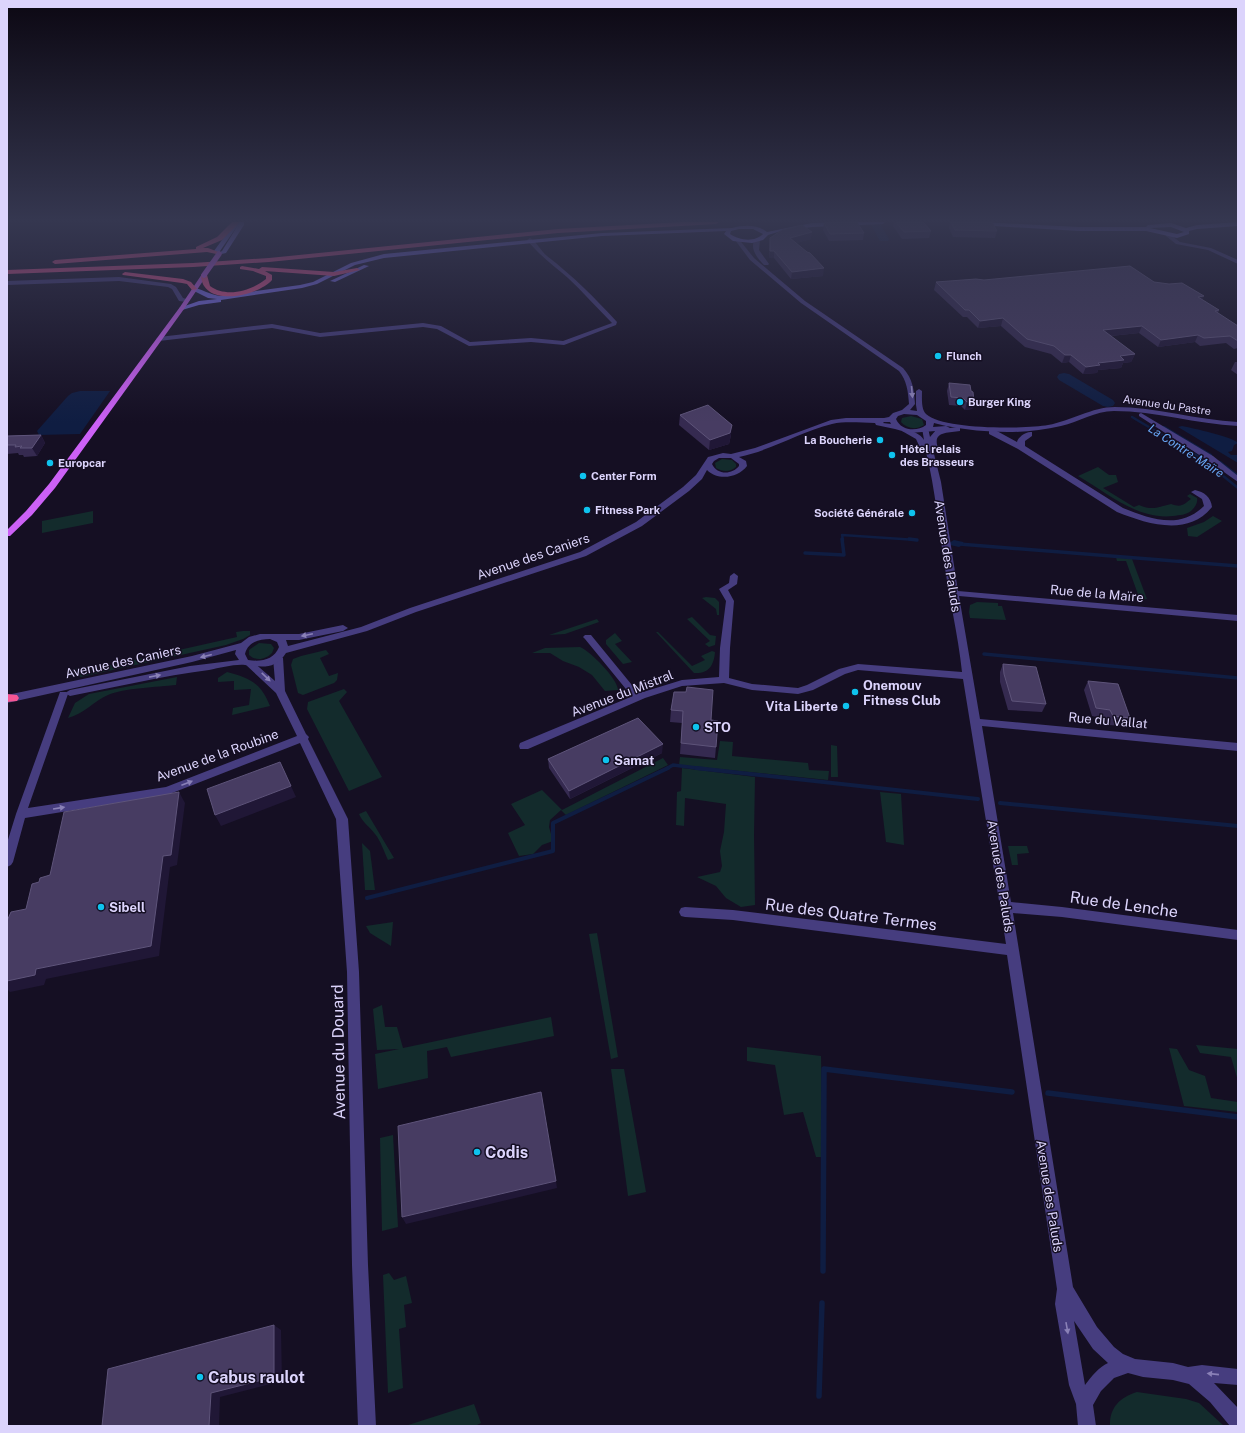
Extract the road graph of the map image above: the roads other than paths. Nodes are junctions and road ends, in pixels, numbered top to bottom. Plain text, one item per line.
1 (175, 289) edge
2 (194, 289) joint
3 (208, 289) edge
4 (256, 289) edge
5 (291, 289) edge
6 (301, 289) edge
7 (583, 289) edge
8 (787, 289) edge
9 (796, 289) edge
10 (210, 297) junction
11 (187, 300) junction
12 (199, 303) junction
13 (182, 308) junction
14 (159, 338) junction
15 (904, 412) junction
16 (1141, 414) junction
17 (926, 417) junction
18 (892, 419) junction
19 (1238, 424) edge
20 (898, 427) junction
21 (1238, 427) edge
22 (926, 429) junction
23 (957, 429) junction
24 (906, 431) junction
25 (992, 432) junction
26 (1029, 434) junction
27 (1020, 447) junction
28 (732, 456) junction
29 (743, 463) junction
30 (933, 463) junction
31 (708, 464) junction
32 (725, 474) junction
33 (1238, 480) edge
34 (694, 483) junction
35 (1195, 492) dead end
36 (7, 534) edge
37 (734, 576) dead end
38 (954, 593) junction
39 (413, 610) junction
40 (1238, 618) edge
41 (277, 637) junction
42 (588, 637) dead end
43 (244, 645) junction
44 (280, 654) junction
45 (248, 663) junction
46 (967, 676) junction
47 (724, 680) junction
48 (280, 691) junction
49 (63, 694) junction
50 (642, 696) junction
51 (8, 700) edge
52 (976, 722) junction
53 (304, 737) junction
54 (524, 746) dead end
55 (1238, 747) edge
56 (21, 814) junction
57 (7, 862) edge
58 (1006, 907) junction
59 (685, 912) dead end
60 (1238, 935) edge
61 (1012, 950) junction
62 (1065, 1289) junction
63 (1127, 1365) junction
64 (1188, 1375) junction
65 (1238, 1377) edge
66 (1084, 1404) junction
67 (1238, 1422) edge
68 (366, 1426) edge
69 (1087, 1426) edge

1 - 11 street
2 - 10 main road
2 - 11 main road
3 - 4 highway
5 - 10 main road
6 - 12 main road
7 - 14 street
8 -> 15 street
9 - 17 street, Avenue des Paluds
10 - 11 main road
11 - 12 main road
11 - 13 main road
12 - 13 main road
13 - 14 main road
14 - 36 main road
15 - 17 street, Avenue du Pastre
15 - 18 street
16 - 21 street, Avenue du Pastre
16 - 26 street, Avenue du Pastre
16 - 33 street
17 - 19 street, Avenue du Pastre
17 - 22 street, Avenue des Paluds
18 - 20 street
18 - 28 street
20 - 24 street, Avenue des Paluds
20 - 29 street
22 - 23 street, Avenue du Pastre
22 - 24 street, Avenue du Pastre
22 - 30 street, Avenue des Paluds
23 - 25 street, Avenue du Pastre
23 - 30 street, Avenue des Paluds
24 - 30 street, Avenue des Paluds
25 - 26 street, Avenue du Pastre
25 - 27 street
26 - 27 street
27 - 35 street
28 - 29 street
28 - 31 street
29 - 32 street, Avenue des Caniers
30 - 38 street, Avenue des Paluds
31 - 32 street
31 - 34 street, Avenue des Caniers
32 - 34 street, Avenue des Caniers
34 - 39 street, Avenue des Caniers
37 - 47 street
38 - 40 street, Rue de la Maïre
38 - 46 street, Avenue des Paluds
39 -> 41 street, Avenue des Caniers
39 - 44 street, Avenue des Caniers
41 - 43 street
41 - 44 street
42 - 50 street
43 - 45 street
43 -> 51 street, Avenue des Caniers
44 - 45 street
44 - 48 street, Avenue du Douard
45 -> 48 street, Avenue du Douard
49 -> 45 street, Avenue des Caniers
46 - 47 street, Avenue du Mistral
46 - 52 street, Avenue des Paluds
47 - 50 street, Avenue du Mistral
48 - 53 street, Avenue du Douard
49 - 51 street, Avenue des Caniers
49 - 56 street
50 - 54 street, Avenue du Mistral
52 - 55 street, Rue du Vallat
52 - 58 street, Avenue des Paluds
56 -> 53 street, Avenue de la Roubine
53 - 68 street, Avenue du Douard
56 - 57 street
58 - 60 street, Rue de Lenche
58 - 61 street, Avenue des Paluds
59 - 61 street, Rue des Quatre Termes
61 - 62 street, Avenue des Paluds
62 - 63 street, Avenue des Paluds
62 -> 66 street, Avenue des Paluds
63 - 64 street, Avenue des Paluds
63 - 66 street, Avenue des Paluds
65 -> 64 street
64 - 67 street, Avenue des Paluds
66 - 69 street, Avenue des Paluds

